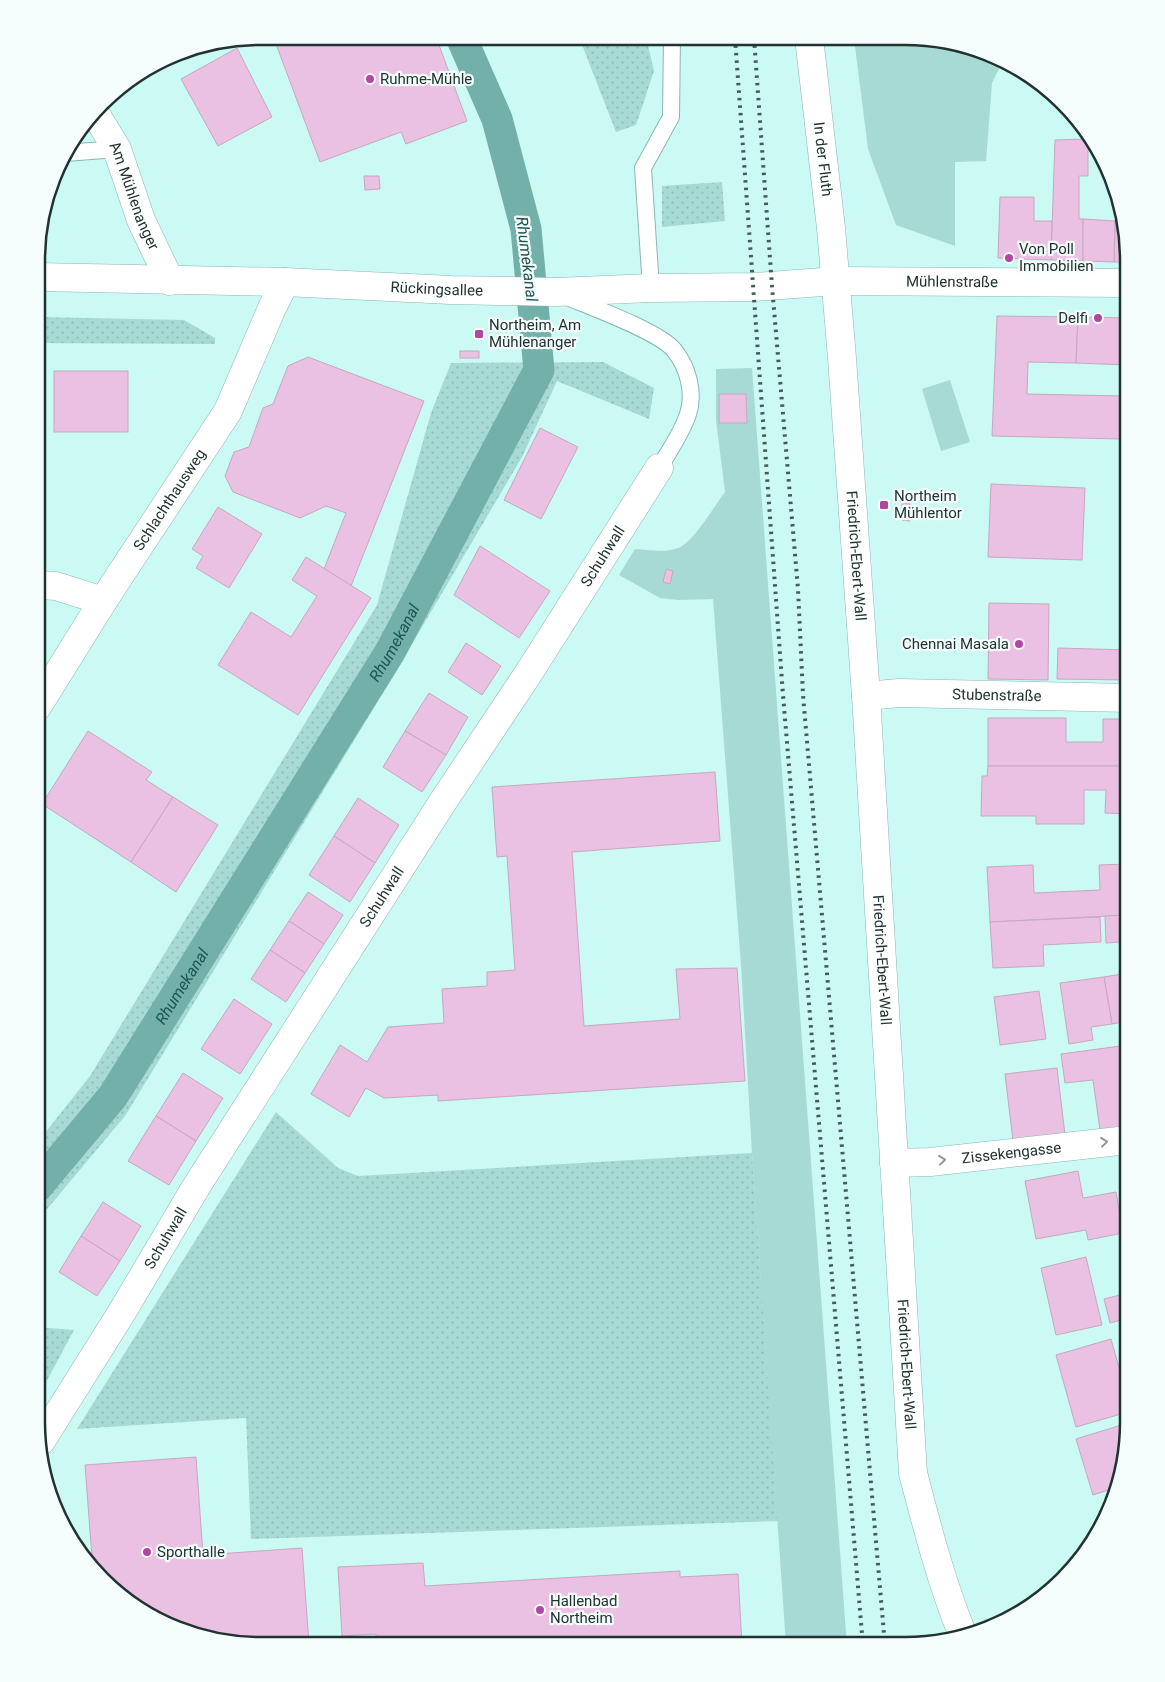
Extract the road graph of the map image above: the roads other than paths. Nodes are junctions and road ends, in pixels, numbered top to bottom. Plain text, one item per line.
1 (672, 45) edge
2 (810, 45) edge
3 (98, 118) edge
4 (117, 149) junction
5 (74, 152) edge
6 (45, 277) edge
7 (170, 281) junction
8 (836, 281) junction
9 (285, 282) junction
10 (1120, 283) edge
11 (652, 288) junction
12 (556, 292) junction
13 (659, 468) joint
14 (45, 585) edge
15 (103, 600) junction
16 (45, 694) edge
17 (866, 696) junction
18 (1120, 698) edge
19 (1120, 1141) edge
20 (894, 1163) junction
21 (45, 1435) edge
22 (961, 1630) edge

1 - 11 lane
2 - 8 street, In der Fluth
3 - 4 street, Am Mühlenanger
4 - 5 lane
4 - 7 street, Am Mühlenanger
6 - 7 street, Rückingsallee
7 - 9 street, Rückingsallee
8 - 10 street, Mühlenstraße
8 - 11 street, Rückingsallee
8 - 17 street, Friedrich-Ebert-Wall
9 - 12 street, Rückingsallee
9 - 15 street, Schlachthausweg
11 - 12 street, Rückingsallee
12 - 13 lane, Schuhwall
13 - 21 street, Schuhwall
14 - 15 street
15 - 16 street, Schlachthausweg
17 - 18 street, Stubenstraße
17 - 20 street, Friedrich-Ebert-Wall
20 -> 19 street, Zissekengasse
20 - 22 street, Friedrich-Ebert-Wall

